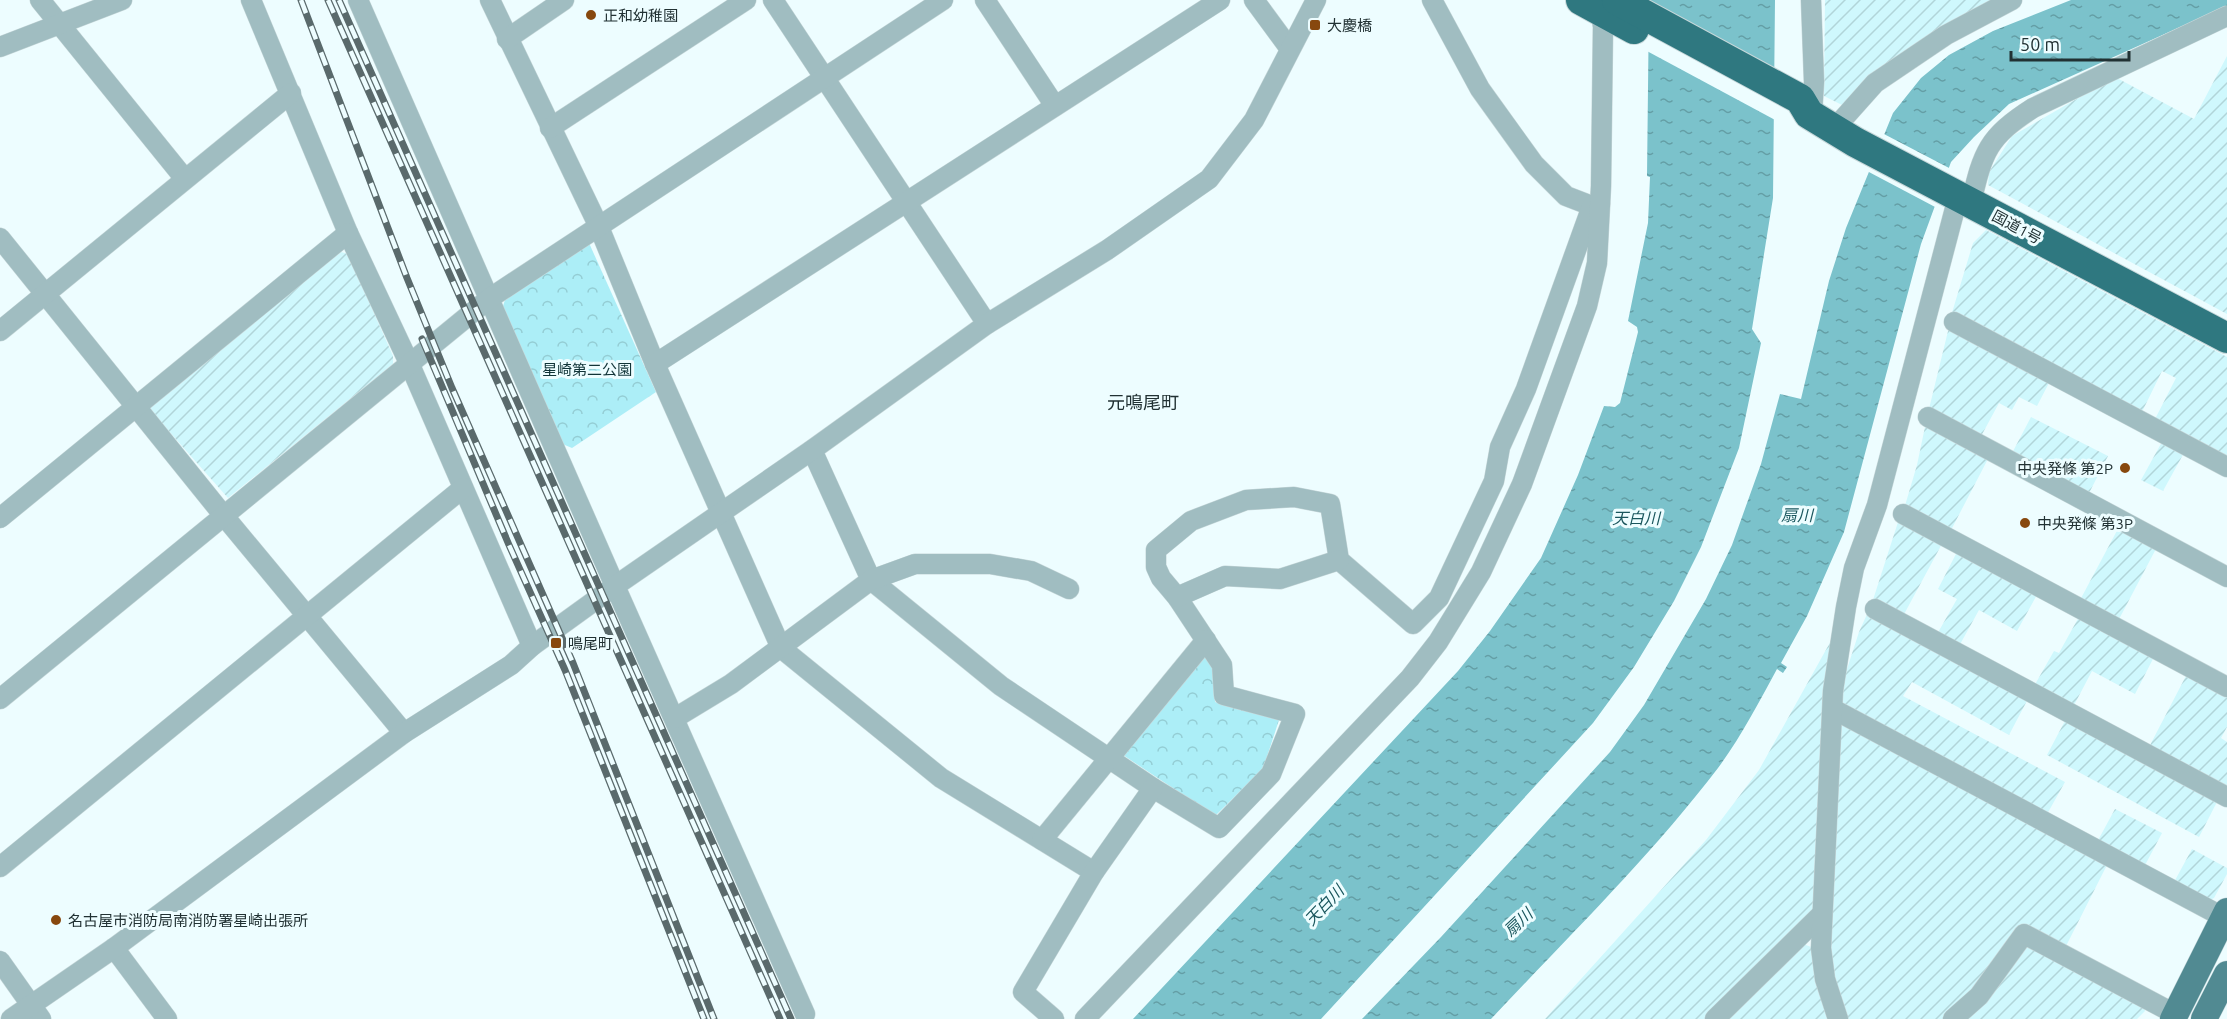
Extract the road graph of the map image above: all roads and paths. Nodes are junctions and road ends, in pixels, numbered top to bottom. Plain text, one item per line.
1 (40, 0) edge
2 (122, 0) edge
3 (251, 0) edge
4 (358, 0) edge
5 (490, 0) edge
6 (564, 0) edge
7 (746, 0) edge
8 (773, 0) edge
9 (943, 0) edge
10 (985, 0) edge
11 (1220, 0) edge
12 (1254, 0) edge
13 (1316, 0) edge
14 (1432, 0) edge
15 (1811, 0) edge
16 (2012, 0) edge
17 (1602, 6) edge
18 (2227, 16) edge
19 (60, 24) junction
20 (507, 39) junction
21 (0, 47) edge
22 (1290, 49) junction
23 (825, 78) junction
24 (291, 93) junction
25 (1055, 106) junction
26 (1818, 119) junction
27 (550, 128) junction
28 (185, 179) junction
29 (1960, 197) junction
30 (906, 202) junction
31 (1596, 205) junction
32 (599, 227) junction
33 (348, 233) junction
34 (0, 238) edge
35 (45, 294) junction
36 (490, 298) junction
37 (1954, 322) dead end
38 (987, 324) junction
39 (0, 331) edge
40 (2227, 338) edge
41 (655, 364) junction
42 (410, 365) junction
43 (136, 407) junction
44 (1928, 417) dead end
45 (812, 450) junction
46 (2227, 467) edge
47 (463, 488) junction
48 (721, 513) junction
49 (1903, 514) dead end
50 (224, 516) junction
51 (0, 518) edge
52 (1339, 560) junction
53 (2227, 577) edge
54 (871, 580) junction
55 (615, 586) junction
56 (1069, 589) dead end
57 (1177, 597) junction
58 (1875, 609) dead end
59 (307, 616) junction
60 (1206, 640) junction
61 (532, 646) junction
62 (781, 648) junction
63 (2227, 687) edge
64 (0, 699) edge
65 (1833, 709) junction
66 (675, 718) junction
67 (404, 733) junction
68 (1108, 757) junction
69 (1153, 788) junction
70 (2227, 797) edge
71 (1042, 840) junction
72 (0, 867) edge
73 (1094, 872) junction
74 (1821, 914) junction
75 (2225, 914) edge
76 (114, 948) junction
77 (0, 961) edge
78 (2227, 974) edge
79 (36, 1012) edge
80 (805, 1014) dead end
81 (2174, 1016) edge
82 (11, 1019) edge
83 (167, 1019) edge
84 (1054, 1019) edge
85 (1085, 1019) edge
86 (1715, 1019) edge
87 (1838, 1019) edge
88 (1953, 1019) edge
89 (2204, 1019) edge

1 - 19 street
2 - 19 street
3 - 24 street
4 - 36 street
5 - 20 street
6 - 20 street
7 - 27 street
8 - 23 street
9 - 23 street
10 - 25 street
11 - 25 street
12 - 22 street
13 - 22 street
14 - 31 street
15 - 26 street
16 - 26 street
17 - 26 highway, 国道1号
17 - 31 street
18 - 29 street
19 - 21 street
19 - 28 street
20 - 27 street
22 - 38 street
23 - 30 street
23 - 32 street
24 - 28 street
24 - 33 street
25 - 30 street
26 - 29 highway, 国道1号
27 - 32 street
28 - 35 street
29 - 40 highway, 国道1号
29 - 65 street
30 - 38 street
30 - 41 street
31 - 52 street
31 - 85 street
32 - 36 street
32 - 41 street
33 - 42 street
33 - 43 street
34 - 35 street
35 - 39 street
35 - 43 street
36 - 42 street
36 - 55 street
37 - 46 street
38 - 45 street
41 - 48 street
42 - 47 street
42 - 50 street
43 - 50 street
43 - 51 street
44 - 53 street
45 - 48 street
45 - 54 street
47 - 59 street
47 - 61 street
48 - 55 street
48 - 62 street
49 - 63 street
50 - 59 street
50 - 64 street
52 - 57 street
52 - 57 street
54 - 56 street
54 - 62 street
54 - 68 street
55 - 61 street
55 - 66 street
57 - 60 street
58 - 70 street
59 - 67 street
59 - 72 street
60 - 68 street
60 - 69 street
61 - 67 street
62 - 66 street
62 - 71 street
65 - 74 street
65 - 75 street
66 - 80 street
67 - 76 street
68 - 69 street
68 - 71 street
69 - 73 street
71 - 73 street
73 - 84 street
74 - 86 street
74 - 87 street
75 - 81 main road
76 - 79 street
76 - 83 street
77 - 79 street
78 - 89 main road
79 - 82 street
81 - 88 street

